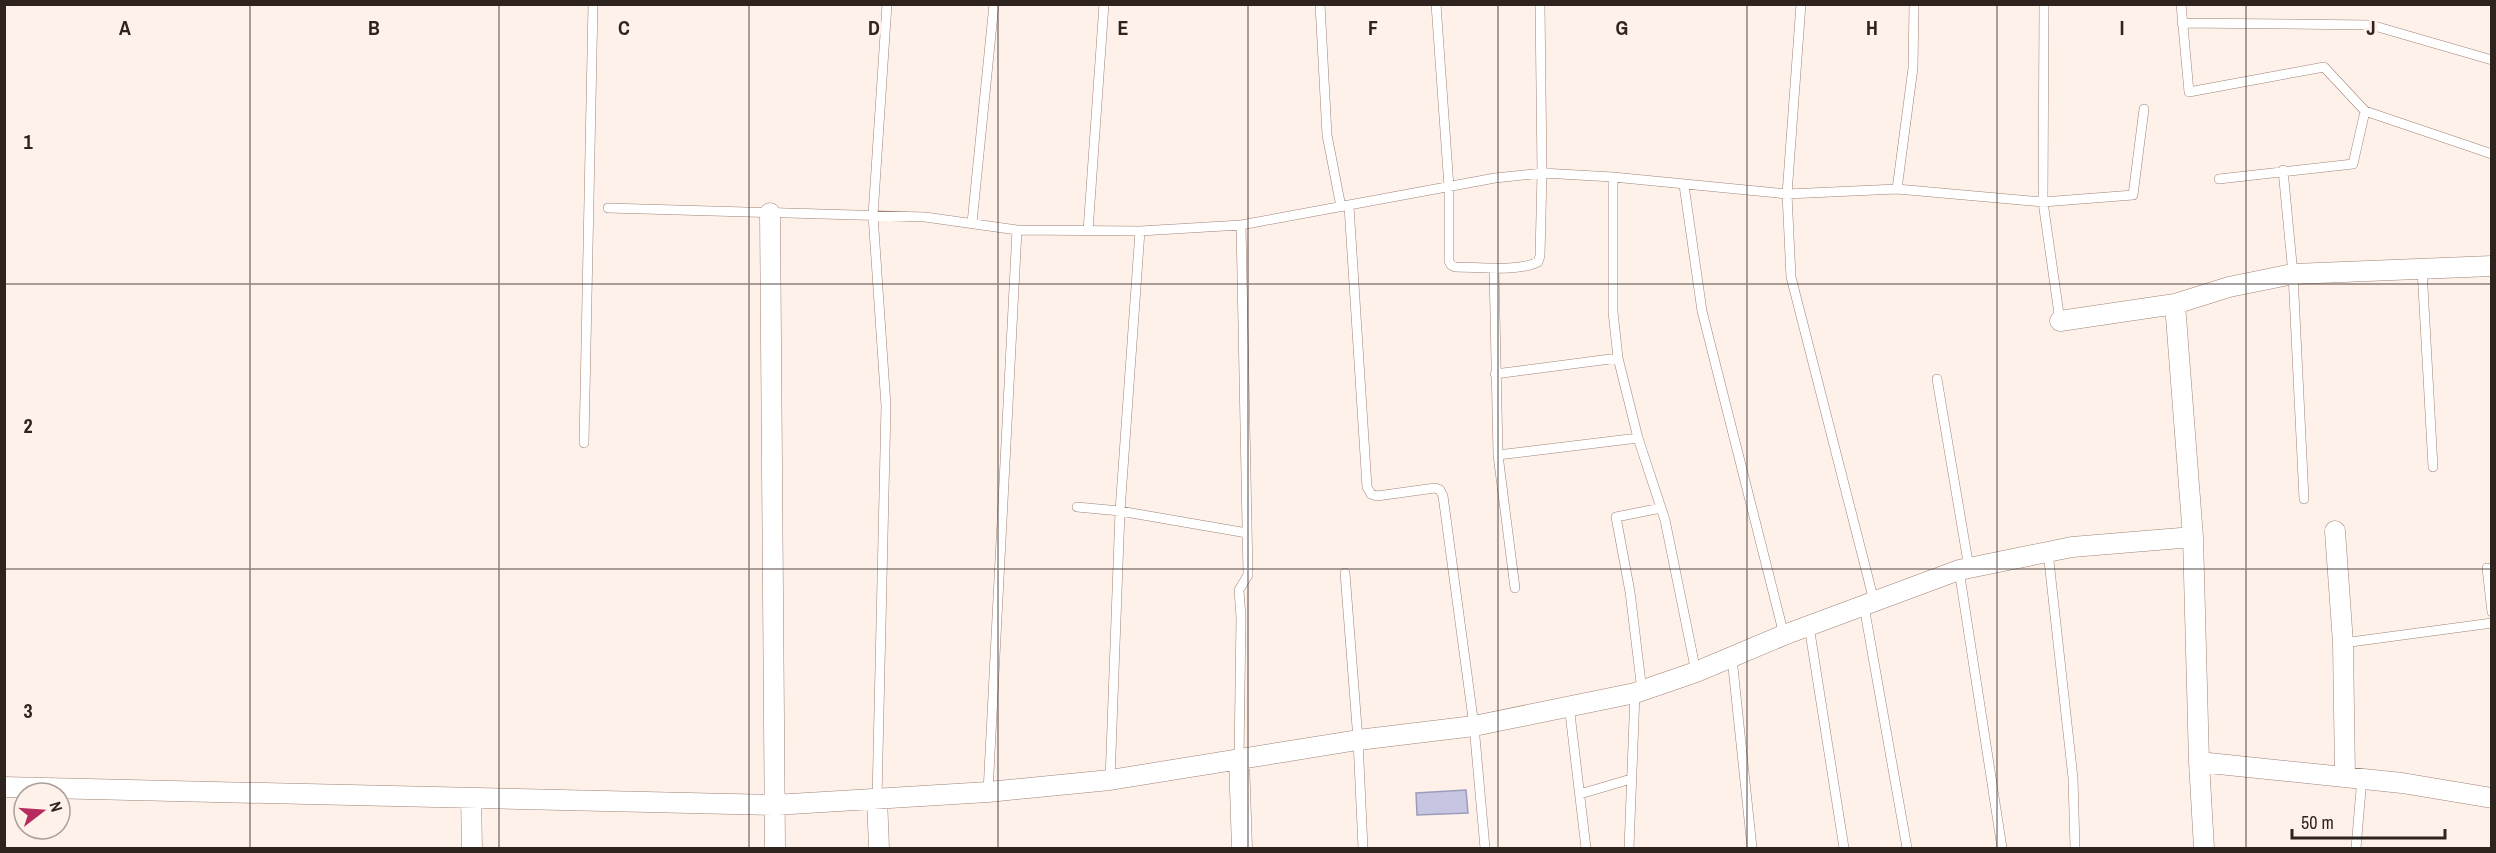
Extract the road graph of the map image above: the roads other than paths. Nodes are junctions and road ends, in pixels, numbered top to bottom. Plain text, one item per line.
1 (592, 4) edge
2 (887, 4) edge
3 (994, 4) edge
4 (1104, 4) edge
5 (1320, 4) edge
6 (1436, 4) edge
7 (1540, 4) edge
8 (1801, 4) edge
9 (1914, 4) edge
10 (2044, 4) edge
11 (2181, 4) edge
12 (2182, 22) junction
13 (2492, 60) edge
14 (2144, 109) dead end
15 (2365, 111) junction
16 (2492, 154) edge
17 (2283, 170) junction
18 (1542, 174) junction
19 (1613, 177) junction
20 (2219, 179) dead end
21 (1684, 184) junction
22 (1449, 186) junction
23 (1897, 189) junction
24 (1787, 194) junction
25 (2043, 202) junction
26 (1345, 206) junction
27 (608, 208) dead end
28 (770, 213) junction
29 (873, 215) junction
30 (972, 223) junction
31 (1241, 225) junction
32 (1017, 230) junction
33 (1088, 231) junction
34 (1140, 231) junction
35 (2492, 266) edge
36 (1494, 268) junction
37 (2422, 269) junction
38 (2293, 274) junction
39 (2175, 304) junction
40 (2060, 321) joint
41 (1618, 358) junction
42 (1495, 374) junction
43 (1937, 379) dead end
44 (1638, 438) junction
45 (584, 443) dead end
46 (1498, 455) junction
47 (2433, 467) dead end
48 (2304, 499) dead end
49 (1077, 507) dead end
50 (1661, 508) junction
51 (1120, 511) junction
52 (2335, 531) dead end
53 (1247, 533) junction
54 (2193, 537) junction
55 (2048, 552) junction
56 (2487, 568) dead end
57 (1964, 569) junction
58 (1345, 573) dead end
59 (1515, 588) dead end
60 (1869, 603) junction
61 (2492, 612) edge
62 (2492, 623) edge
63 (1809, 625) junction
64 (1784, 635) junction
65 (2343, 643) junction
66 (1732, 658) junction
67 (1696, 672) junction
68 (1638, 692) junction
69 (1569, 705) junction
70 (1474, 726) junction
71 (1358, 740) junction
72 (1239, 759) junction
73 (2199, 762) junction
74 (2354, 777) junction
75 (1631, 779) junction
76 (1110, 780) junction
77 (4, 787) edge
78 (988, 792) junction
79 (1580, 794) junction
80 (471, 798) junction
81 (877, 798) junction
82 (2492, 798) edge
83 (774, 805) junction
84 (472, 849) edge
85 (775, 849) edge
86 (879, 849) edge
87 (1242, 849) edge
88 (1363, 849) edge
89 (1485, 849) edge
90 (1586, 849) edge
91 (1629, 849) edge
92 (1752, 849) edge
93 (1844, 849) edge
94 (1907, 849) edge
95 (2002, 849) edge
96 (2075, 849) edge
97 (2204, 849) edge
98 (2356, 849) edge

1 - 45 lane
2 - 29 lane
3 - 30 lane
4 - 33 lane
5 - 26 lane
6 - 22 lane
7 - 18 lane
8 - 24 lane
9 - 23 lane
10 - 25 lane
11 - 12 lane
12 - 13 lane
12 - 15 lane
14 - 25 lane
15 - 16 lane
15 - 17 lane
17 - 20 lane
17 - 38 lane
18 - 19 lane
18 - 22 lane
18 - 36 lane
19 - 21 lane
19 - 41 lane
21 - 24 lane
21 - 64 lane
22 - 26 lane
22 - 36 lane
23 - 24 lane
23 - 25 lane
24 - 60 lane
25 - 40 lane
26 - 31 lane
26 - 70 lane
27 - 28 lane
28 - 29 lane
28 - 83 street
29 - 30 lane
29 - 81 lane
30 - 32 lane
31 - 34 lane
31 - 53 lane
32 - 33 lane
32 - 78 lane
33 - 34 lane
34 - 51 lane
35 - 37 street
36 - 42 lane
37 - 38 street
37 - 47 lane
38 - 39 street
38 - 48 lane
39 - 40 street
39 - 54 street
41 - 42 lane
41 - 44 lane
42 - 46 lane
43 - 57 lane
44 - 46 lane
44 - 50 lane
46 - 59 lane
49 - 51 lane
50 - 67 lane
50 - 68 lane
51 - 53 lane
51 - 76 lane
52 - 65 street
53 - 72 lane
54 - 55 street
54 - 73 street
55 - 57 street
55 - 96 lane
56 - 61 lane
57 - 60 street
57 - 95 lane
58 - 71 lane
60 - 63 street
60 - 94 lane
62 - 65 lane
63 - 64 street
63 - 93 lane
64 - 66 street
65 - 74 street
66 - 67 street
66 - 92 lane
67 - 68 street
68 - 69 street
68 - 75 lane
69 - 70 street
69 - 79 lane
70 - 71 street
70 - 89 lane
71 - 72 street
71 - 88 lane
72 - 76 street
72 - 87 street
73 - 74 street
73 - 97 street
74 - 82 street
74 - 98 lane
75 - 79 lane
75 - 91 lane
76 - 78 street
77 - 80 street
78 - 81 street
79 - 90 lane
80 - 83 street
80 - 84 street
81 - 83 street
81 - 86 street
83 - 85 street

